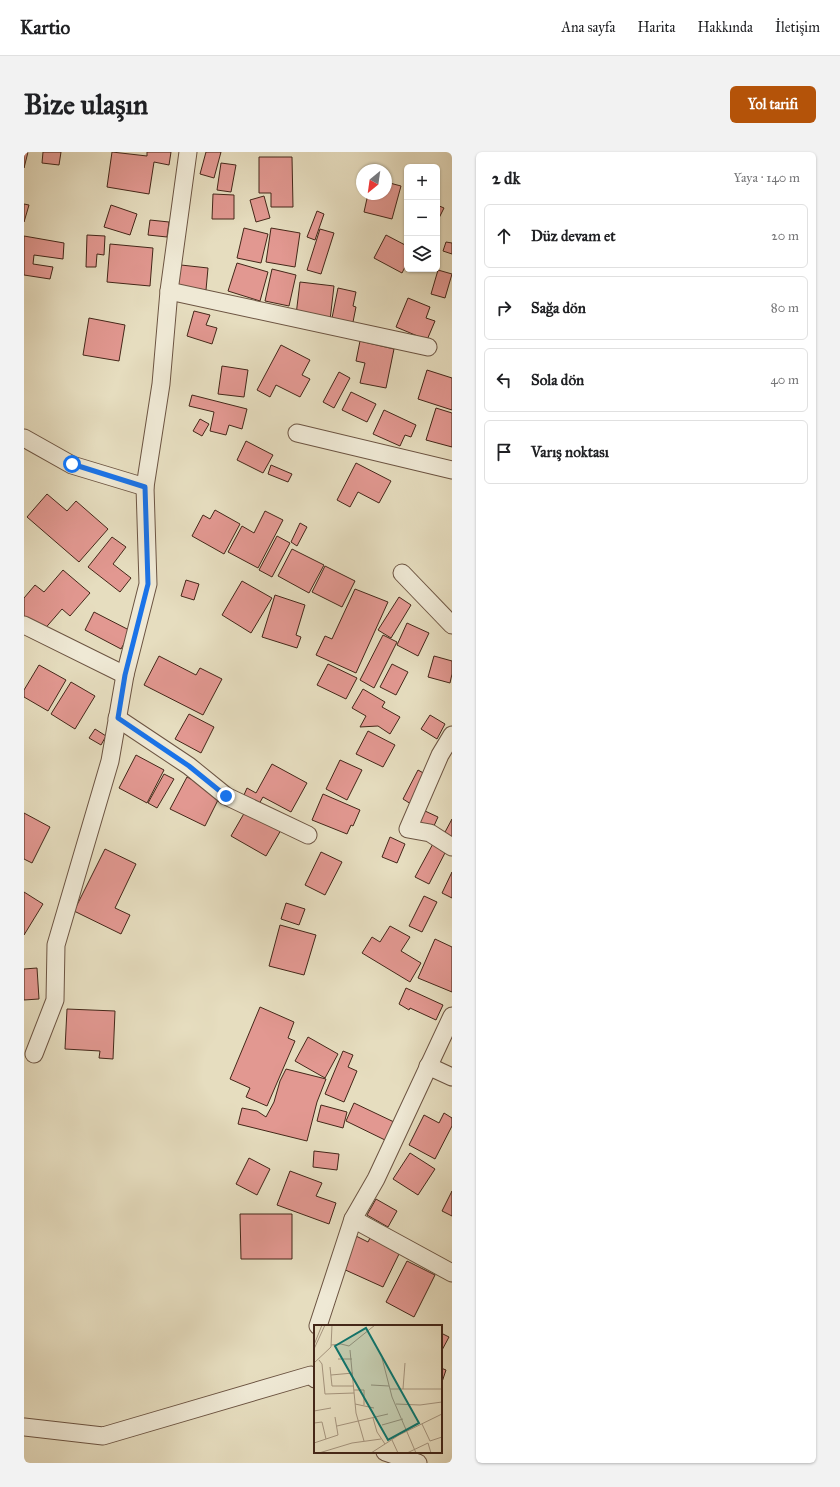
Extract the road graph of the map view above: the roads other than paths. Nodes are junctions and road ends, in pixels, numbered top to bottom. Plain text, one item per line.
1 (188, 152) edge
2 (169, 291) junction
3 (428, 347) dead end
4 (297, 433) dead end
5 (24, 438) edge
6 (452, 470) edge
7 (145, 487) junction
8 (402, 573) dead end
9 (452, 625) edge
10 (24, 626) edge
11 (125, 675) junction
12 (118, 718) junction
13 (452, 735) edge
14 (308, 835) dead end
15 (452, 847) edge
16 (452, 1016) edge
17 (34, 1054) dead end
18 (428, 1066) junction
19 (452, 1076) edge
20 (353, 1219) junction
21 (452, 1273) edge
22 (318, 1325) edge
23 (314, 1378) edge
24 (24, 1427) edge
25 (388, 1453) edge
26 (418, 1463) edge

1 - 2 street
2 - 3 street
2 - 7 street
4 - 6 street
5 - 7 street
7 - 11 street
8 - 9 street
10 - 11 street
11 - 12 street
12 - 14 street
12 - 17 street
13 - 15 street
16 - 18 street
18 - 19 street
18 - 20 street
20 - 21 street
20 - 22 street
23 - 24 street
25 - 26 street

